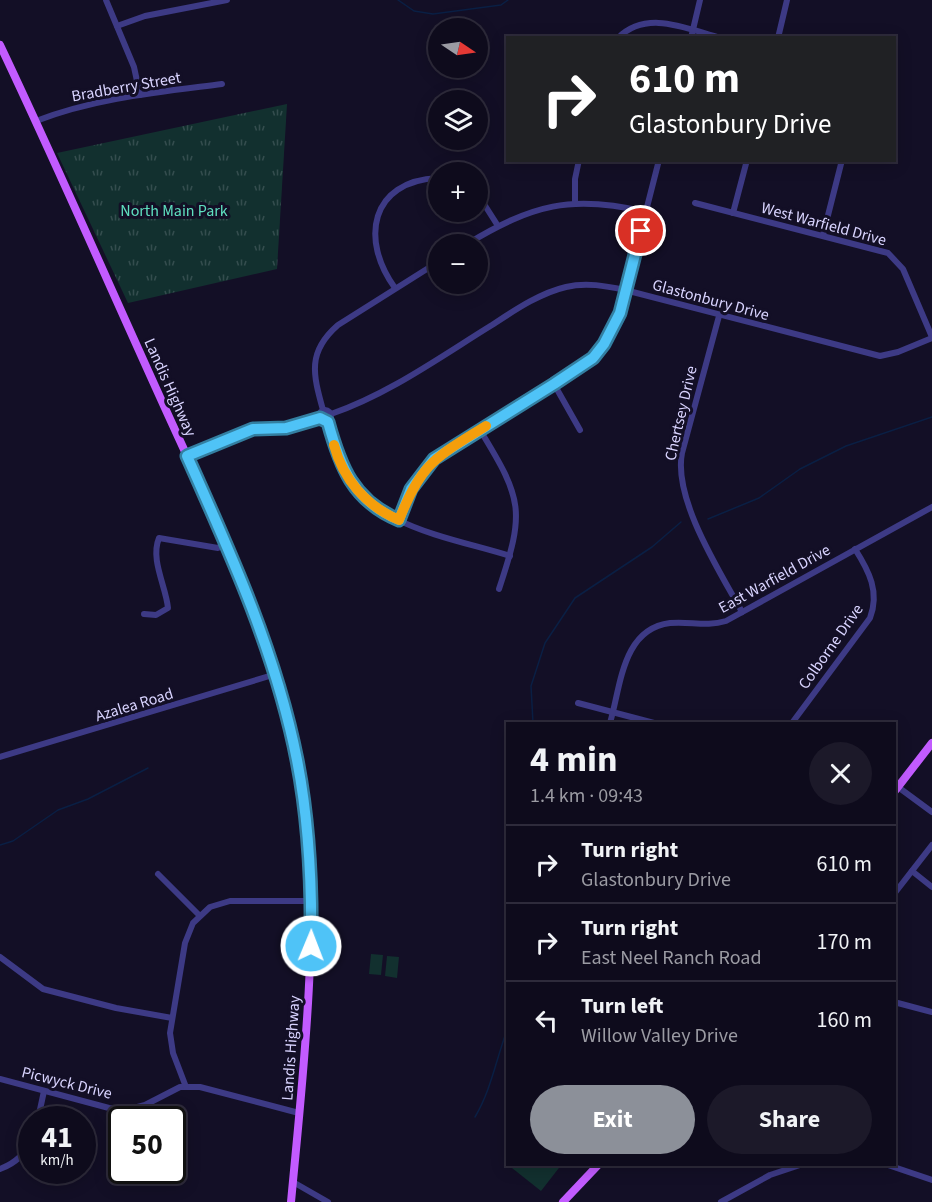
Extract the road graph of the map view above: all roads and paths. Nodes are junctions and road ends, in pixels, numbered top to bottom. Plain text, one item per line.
1 (106, 0) edge
2 (227, 0) edge
3 (700, 0) edge
4 (788, 0) edge
5 (117, 26) junction
6 (692, 34) edge
7 (620, 36) edge
8 (779, 36) edge
9 (0, 45) edge
10 (222, 84) dead end
11 (140, 95) junction
12 (36, 121) junction
13 (579, 162) edge
14 (658, 162) edge
15 (746, 162) edge
16 (841, 162) edge
17 (428, 179) edge
18 (575, 202) junction
19 (695, 203) dead end
20 (488, 210) edge
21 (646, 212) junction
22 (733, 213) junction
23 (498, 226) junction
24 (484, 234) edge
25 (823, 235) junction
26 (428, 268) edge
27 (394, 288) junction
28 (625, 290) junction
29 (718, 316) junction
30 (932, 337) edge
31 (554, 384) junction
32 (323, 410) junction
33 (331, 414) junction
34 (320, 418) junction
35 (328, 422) junction
36 (480, 430) junction
37 (580, 430) dead end
38 (187, 456) junction
39 (932, 507) edge
40 (399, 520) junction
41 (226, 543) junction
42 (855, 549) junction
43 (510, 556) junction
44 (499, 589) dead end
45 (742, 612) junction
46 (144, 614) dead end
47 (276, 674) junction
48 (578, 703) dead end
49 (613, 712) junction
50 (610, 722) edge
51 (650, 722) edge
52 (793, 722) edge
53 (932, 743) edge
54 (0, 757) edge
55 (896, 789) edge
56 (932, 813) edge
57 (932, 845) edge
58 (912, 872) junction
59 (158, 874) dead end
60 (932, 887) edge
61 (896, 892) edge
62 (312, 901) junction
63 (199, 915) junction
64 (0, 957) edge
65 (896, 1003) edge
66 (932, 1012) edge
67 (172, 1018) junction
68 (0, 1079) edge
69 (186, 1087) junction
70 (44, 1090) junction
71 (41, 1106) edge
72 (299, 1113) junction
73 (18, 1159) edge
74 (597, 1166) edge
75 (797, 1166) edge
76 (891, 1166) edge
77 (0, 1169) edge
78 (932, 1180) edge
79 (293, 1182) junction
80 (291, 1202) edge
81 (328, 1202) edge
82 (563, 1202) edge
83 (721, 1202) edge

1 - 5 street
2 - 5 street
3 - 6 street
4 - 8 street
5 - 11 street
6 - 7 street
9 - 12 main road, Landis Highway
10 - 11 street, Bradberry Street
11 - 12 street, Bradberry Street
12 - 38 main road, Landis Highway
13 - 18 street
14 - 21 street
15 - 22 street
16 - 25 street
17 - 27 street
18 - 21 street
18 - 23 street
19 - 22 street, West Warfield Drive
20 - 23 street
21 - 28 street
22 - 25 street, West Warfield Drive
23 - 24 street
25 - 30 street, West Warfield Drive
26 - 27 street
27 - 32 street
28 - 29 street, Glastonbury Drive
28 - 31 street
28 - 33 street, Glastonbury Drive
29 - 30 street, Glastonbury Drive
29 - 45 street, Chertsey Drive
31 - 36 street
31 - 37 street
32 - 33 street
32 - 34 street
33 - 35 street
34 - 35 street
34 - 38 street
35 - 40 street
36 - 40 street
36 - 43 street
38 - 41 main road, Landis Highway
39 - 42 street, East Warfield Drive
40 - 43 street
41 - 46 street
41 - 47 main road, Landis Highway
42 - 45 street, East Warfield Drive
42 - 52 street, Colborne Drive
43 - 44 street
45 - 49 street, East Warfield Drive
47 - 54 street, Azalea Road
47 - 62 main road, Landis Highway
48 - 49 street
49 - 50 street, East Warfield Drive
49 - 51 street
53 - 55 main road
55 - 56 street
57 - 58 street
58 - 60 street
58 - 61 street
59 - 63 street
62 - 63 street
62 - 72 main road, Landis Highway
63 - 67 street
64 - 67 street
65 - 66 street
67 - 69 street
68 - 70 street, Picwyck Drive
69 - 70 street, Picwyck Drive
69 - 72 street
70 - 71 street
72 - 79 main road, Landis Highway
73 - 77 street
74 - 82 main road
75 - 83 street
76 - 78 street
79 - 80 main road, Landis Highway
79 - 81 street

